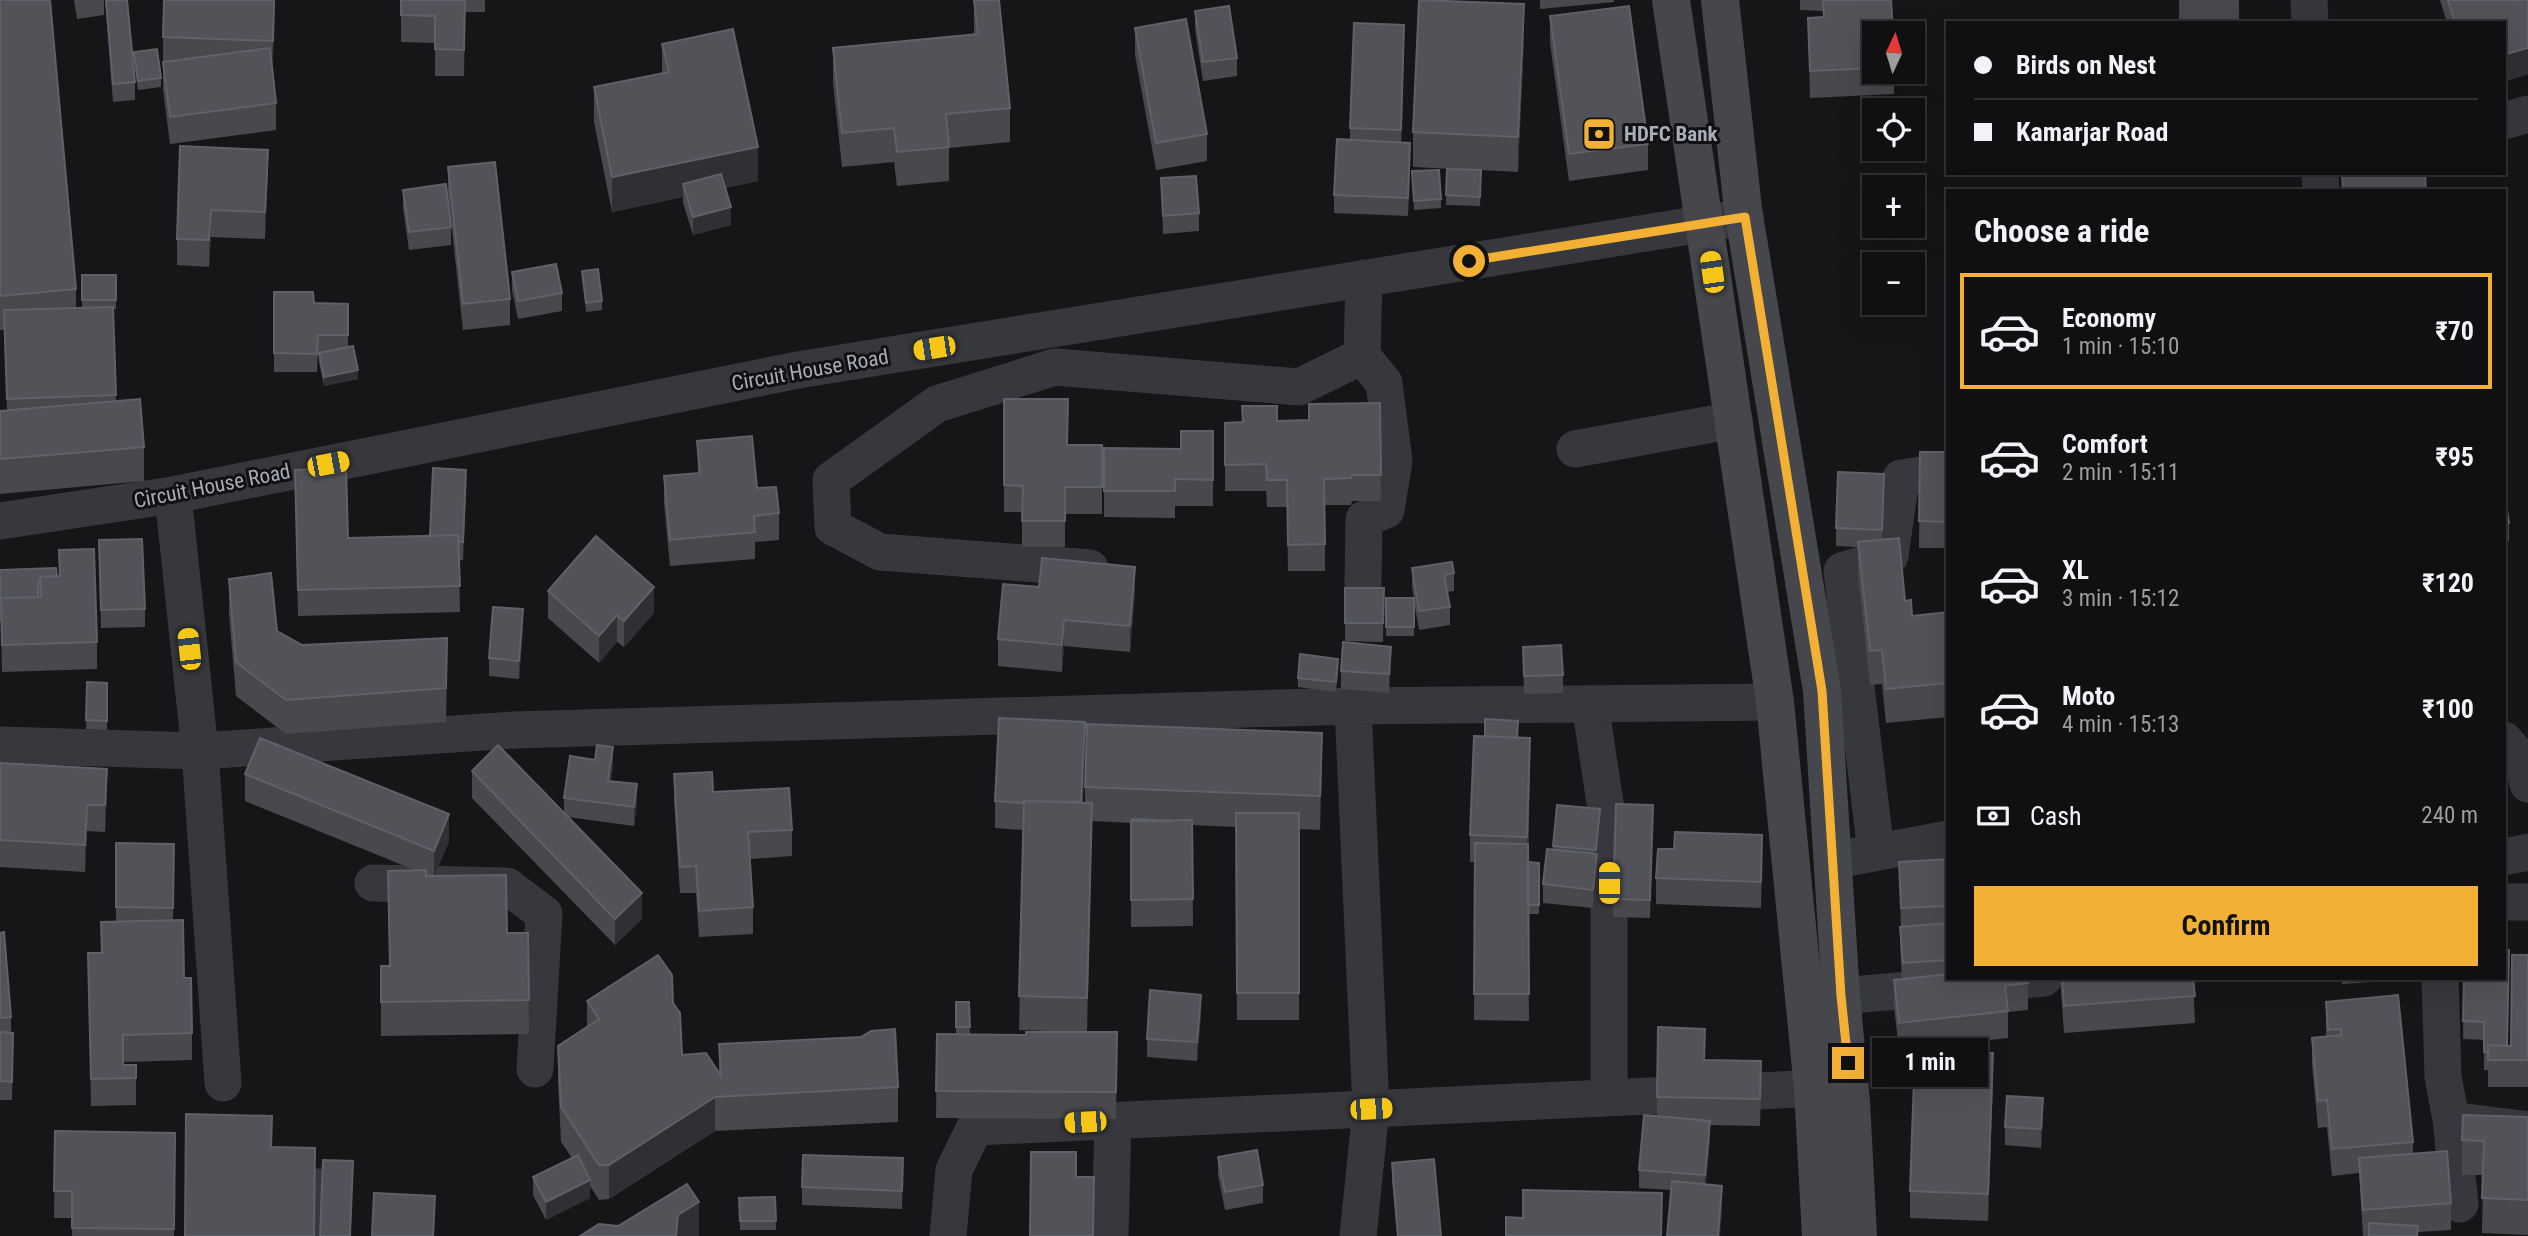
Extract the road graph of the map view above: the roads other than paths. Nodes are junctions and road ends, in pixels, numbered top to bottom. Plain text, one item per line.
1 (1671, 0) edge
2 (1720, 0) edge
3 (2309, 0) edge
4 (2310, 21) edge
5 (2528, 114) edge
6 (2506, 120) edge
7 (1745, 217) junction
8 (1705, 222) junction
9 (1364, 278) junction
10 (1362, 356) junction
11 (1734, 420) junction
12 (1576, 449) dead end
13 (1946, 471) edge
14 (173, 495) junction
15 (0, 521) edge
16 (1125, 571) edge
17 (1363, 584) dead end
18 (1775, 702) junction
19 (1590, 704) junction
20 (1353, 706) junction
21 (2506, 742) edge
22 (0, 746) edge
23 (200, 751) junction
24 (2528, 784) edge
25 (1946, 839) edge
26 (1876, 852) junction
27 (2528, 852) edge
28 (2506, 857) edge
29 (1832, 860) junction
30 (373, 883) dead end
31 (2506, 902) edge
32 (2528, 902) edge
33 (2021, 980) edge
34 (2440, 980) edge
35 (1841, 996) junction
36 (535, 1069) dead end
37 (223, 1083) dead end
38 (1831, 1088) junction
39 (1609, 1098) junction
40 (1371, 1109) junction
41 (2451, 1120) junction
42 (1113, 1121) junction
43 (2528, 1130) edge
44 (319, 1187) edge
45 (2460, 1204) dead end
46 (318, 1236) edge
47 (948, 1236) edge
48 (1110, 1236) edge
49 (1358, 1236) edge
50 (1821, 1236) edge
51 (1858, 1236) edge

1 - 8 main road
2 - 7 main road
3 - 4 street
5 - 6 street
7 - 8 street, Circuit House Road
7 - 29 main road
8 - 9 street, Circuit House Road
8 - 11 main road
9 - 10 street
9 - 14 street, Circuit House Road
10 - 16 street
10 - 17 street
11 - 12 street
11 - 18 main road
13 - 26 street
14 - 15 street, Circuit House Road
14 - 23 street
18 - 19 street
18 - 38 main road
19 - 20 street
19 - 39 street
20 - 23 street
20 - 40 street
21 - 24 street
22 - 23 street
23 - 37 street
25 - 26 street
26 - 29 street
27 - 28 street
29 - 35 main road
30 - 36 street
31 - 32 street
33 - 35 street
34 - 41 street
35 - 38 main road
38 - 39 street
38 - 50 main road
38 - 51 main road
39 - 40 street
40 - 42 street
40 - 49 street
41 - 43 street
41 - 45 street
42 - 47 street
42 - 48 street
44 - 46 street

